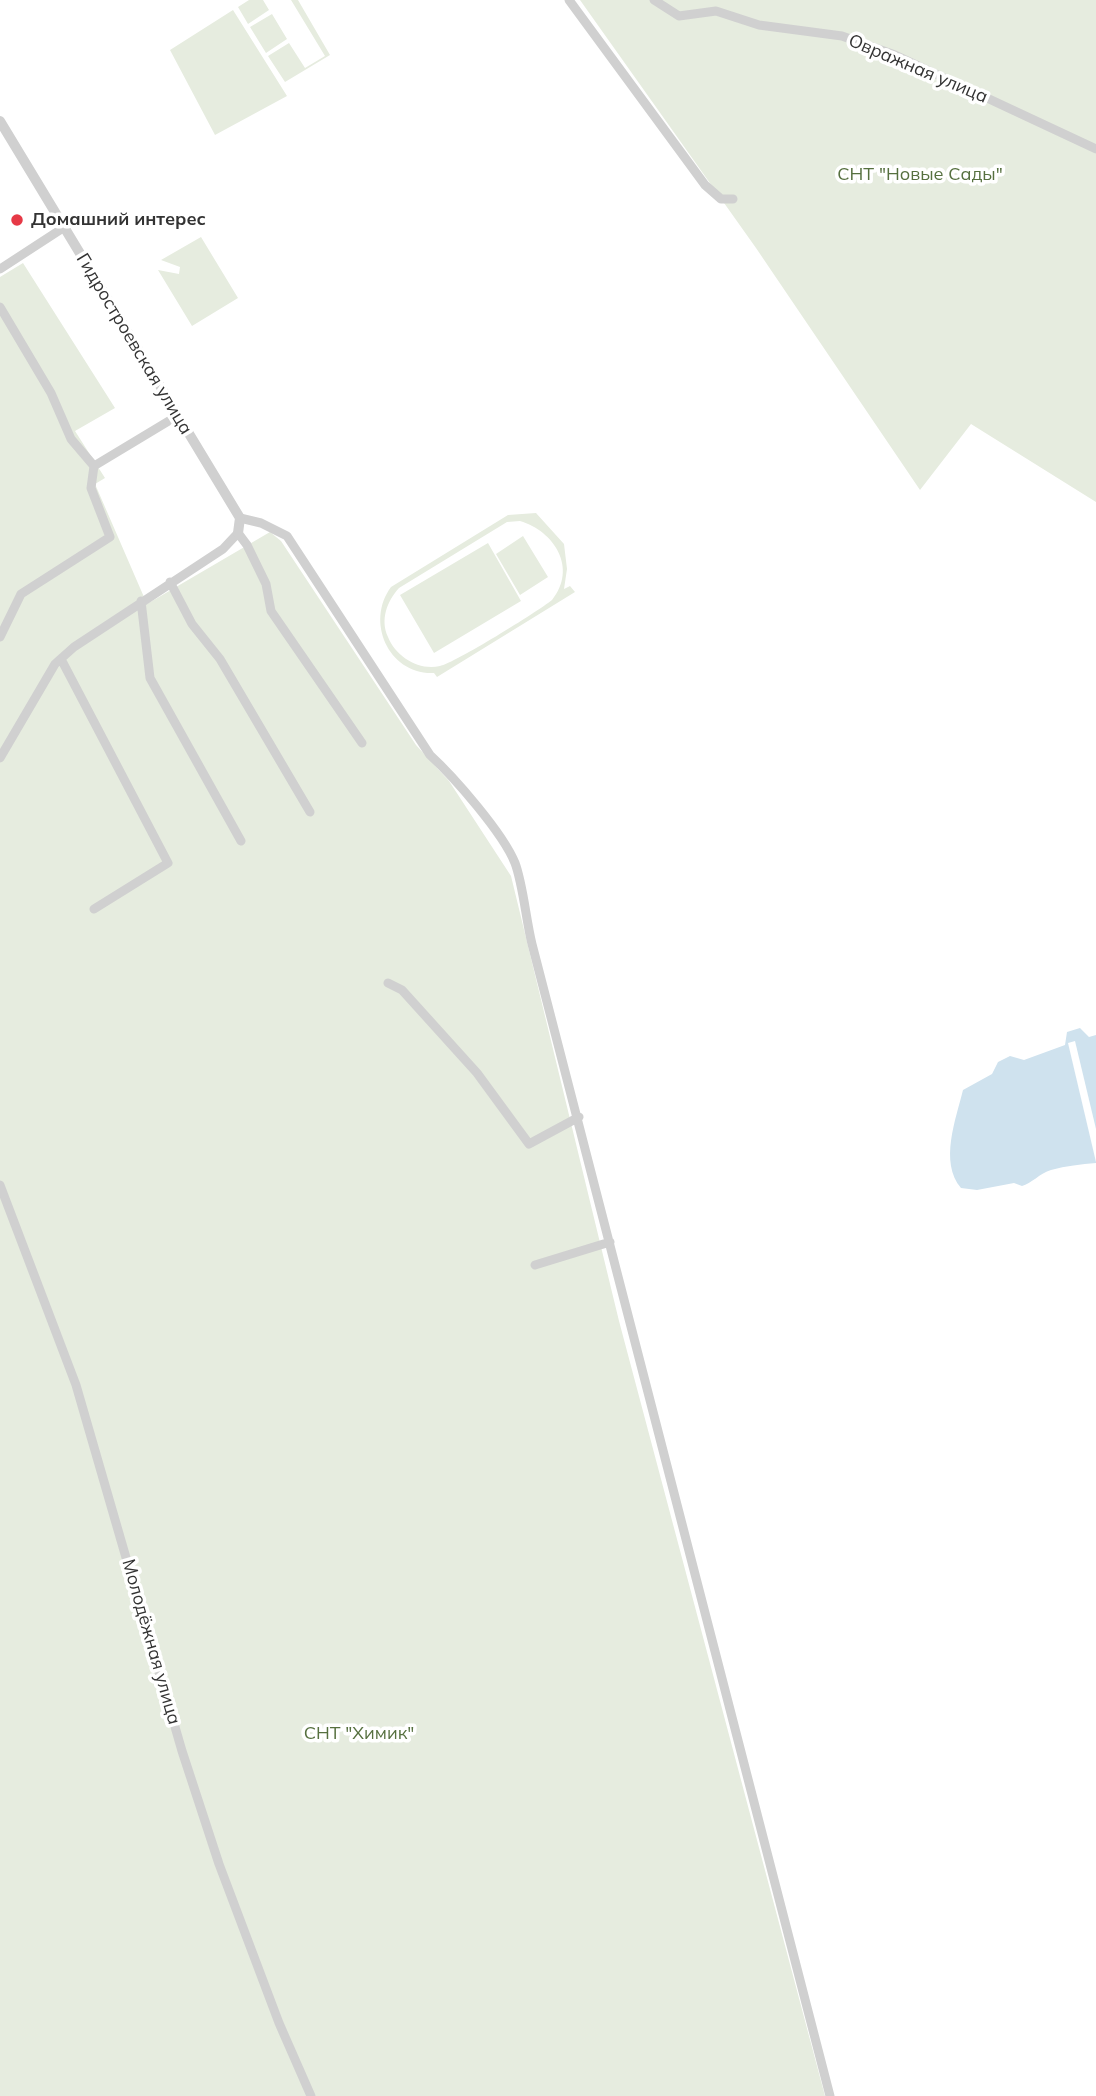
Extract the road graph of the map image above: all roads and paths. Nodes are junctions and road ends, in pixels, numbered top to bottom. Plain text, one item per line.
1 (569, 0) edge
2 (654, 0) edge
3 (0, 121) edge
4 (1096, 149) edge
5 (733, 199) dead end
6 (64, 228) junction
7 (0, 269) edge
8 (0, 307) edge
9 (177, 416) junction
10 (94, 466) junction
11 (240, 517) junction
12 (238, 533) junction
13 (170, 582) junction
14 (141, 601) junction
15 (0, 637) edge
16 (61, 659) junction
17 (362, 743) dead end
18 (0, 758) edge
19 (310, 812) dead end
20 (241, 841) dead end
21 (94, 909) dead end
22 (388, 982) dead end
23 (579, 1117) junction
24 (0, 1185) edge
25 (610, 1242) junction
26 (535, 1265) dead end
27 (311, 2096) edge
28 (830, 2096) edge

1 - 5 street
2 - 4 street, Овражная улица
3 - 6 street, Гидростроевская улица
6 - 7 street
6 - 9 street, Гидростроевская улица
8 - 10 street
9 - 10 street
9 - 11 street, Гидростроевская улица
10 - 15 street
11 - 12 street
11 - 23 street
12 - 13 street
12 - 17 street
13 - 14 street
13 - 19 street
14 - 16 street
14 - 20 street
16 - 18 street
16 - 21 street
22 - 23 street
23 - 25 street
24 - 27 street, Молодёжная улица
25 - 26 street
25 - 28 street

